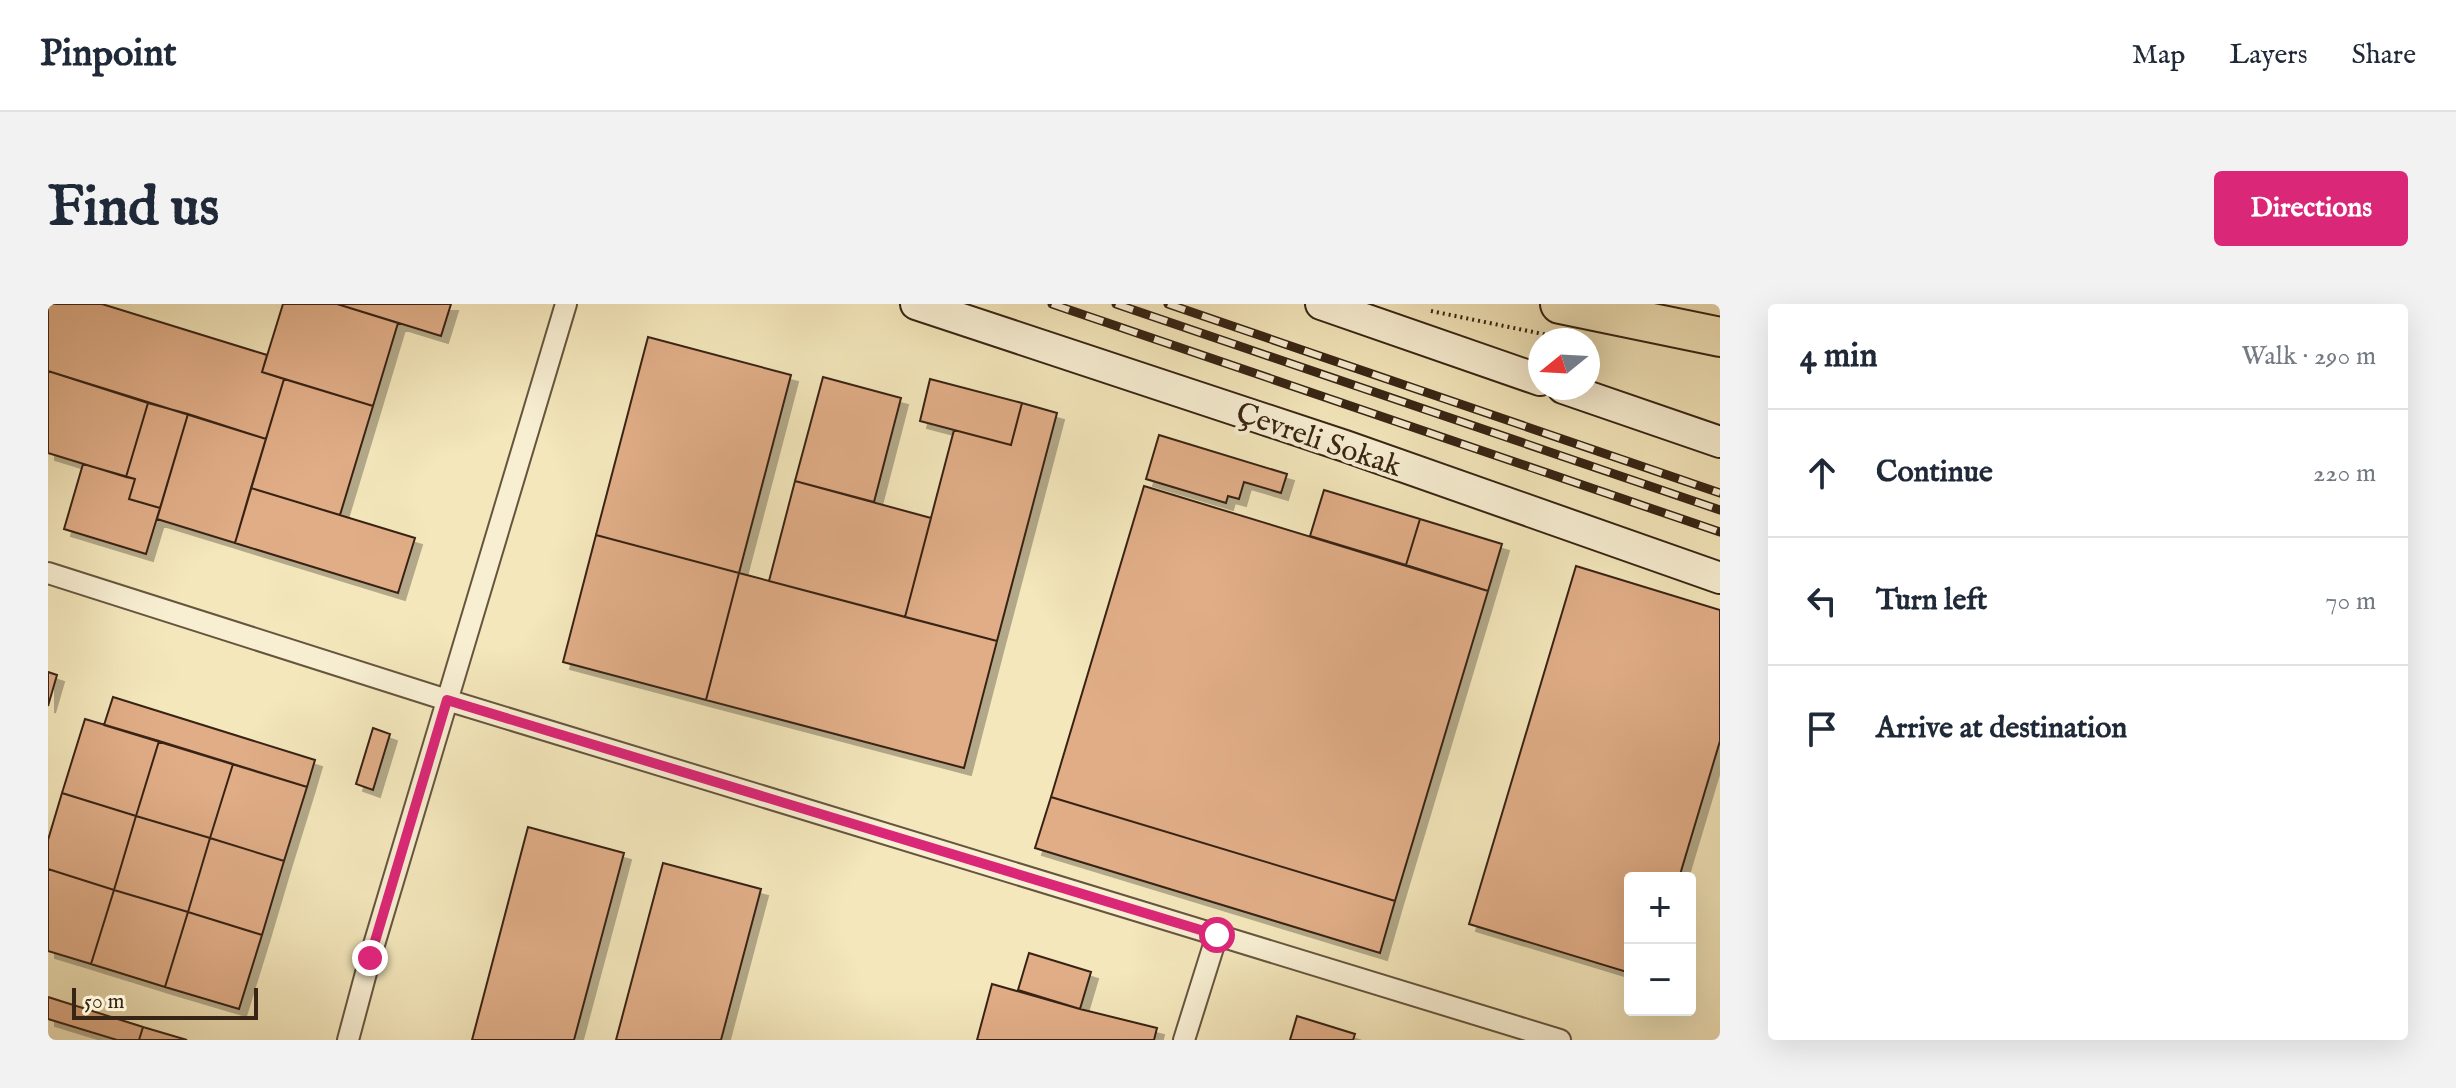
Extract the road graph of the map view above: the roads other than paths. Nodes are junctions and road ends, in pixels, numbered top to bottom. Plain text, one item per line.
1 (566, 304) edge
2 (916, 304) edge
3 (1321, 304) edge
4 (1560, 320) edge
5 (1720, 337) edge
6 (1528, 376) edge
7 (1598, 400) edge
8 (1720, 442) edge
9 (48, 573) edge
10 (1720, 578) edge
11 (447, 700) junction
12 (1217, 935) junction
13 (348, 1040) edge
14 (1184, 1040) edge
15 (1560, 1040) edge

1 - 11 street
2 - 10 street, Çevreli Sokak
3 - 6 street
4 - 5 highway
7 - 8 street
9 - 11 street
11 - 12 street
11 - 13 street
12 - 14 street
12 - 15 street

